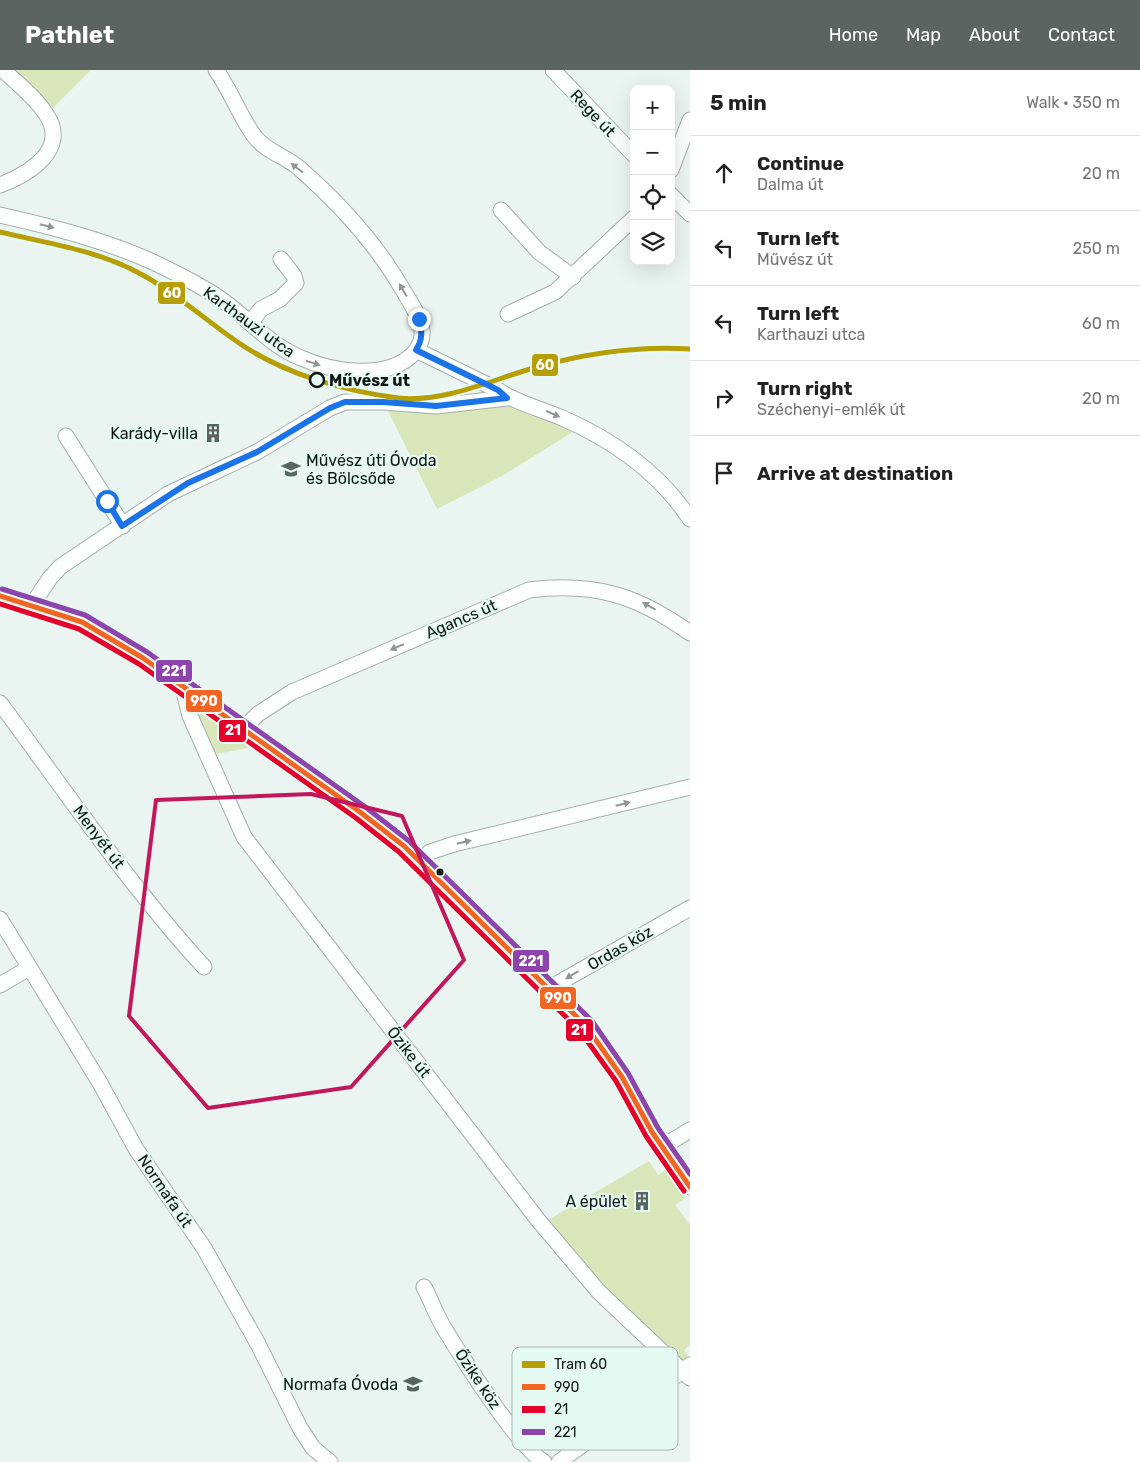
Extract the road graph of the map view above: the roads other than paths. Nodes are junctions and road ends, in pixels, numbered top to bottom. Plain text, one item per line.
1 (2, 70) edge
2 (216, 70) edge
3 (553, 70) edge
4 (690, 120) edge
5 (630, 151) edge
6 (675, 159) edge
7 (0, 185) edge
8 (675, 199) edge
9 (501, 210) dead end
10 (690, 214) edge
11 (0, 215) edge
12 (632, 220) edge
13 (281, 259) dead end
14 (573, 277) junction
15 (508, 314) dead end
16 (250, 323) junction
17 (416, 350) junction
18 (507, 398) junction
19 (66, 436) dead end
20 (690, 519) edge
21 (122, 526) junction
22 (0, 596) edge
23 (32, 605) junction
24 (690, 633) edge
25 (189, 690) junction
26 (0, 702) edge
27 (243, 729) junction
28 (690, 787) edge
29 (420, 860) junction
30 (690, 908) edge
31 (0, 919) edge
32 (204, 967) dead end
33 (29, 968) junction
34 (0, 985) edge
35 (550, 988) junction
36 (690, 1130) edge
37 (662, 1147) junction
38 (690, 1186) edge
39 (424, 1287) dead end
40 (661, 1347) edge
41 (678, 1362) edge
42 (688, 1371) edge
43 (512, 1427) edge
44 (531, 1450) edge
45 (576, 1450) edge
46 (330, 1462) edge
47 (544, 1462) edge
48 (559, 1462) edge

1 - 7 street
17 -> 2 street
3 - 5 street, Rege út
4 - 6 street
8 - 10 street
9 - 14 street
11 -> 16 street, Karthauzi utca
12 - 14 street
13 - 16 street
14 - 15 street
16 -> 17 street, Karthauzi utca
17 - 18 street
18 -> 20 street
18 - 21 street
19 - 21 street
21 - 23 street
22 - 23 street
23 - 25 street
24 -> 27 street, Agancs út
25 - 27 street
25 - 40 street, Őzike út
26 - 32 street, Menyét út
27 - 29 street
29 -> 28 street
29 - 35 street
30 -> 35 street, Ordas köz
31 - 33 street, Normafa út
33 - 34 street
33 - 46 street, Normafa út
35 - 37 street
36 - 37 street
37 - 38 street
39 - 43 street, Őzike köz
41 - 42 street, Őzike út
44 - 47 street, Őzike köz
45 - 48 street

